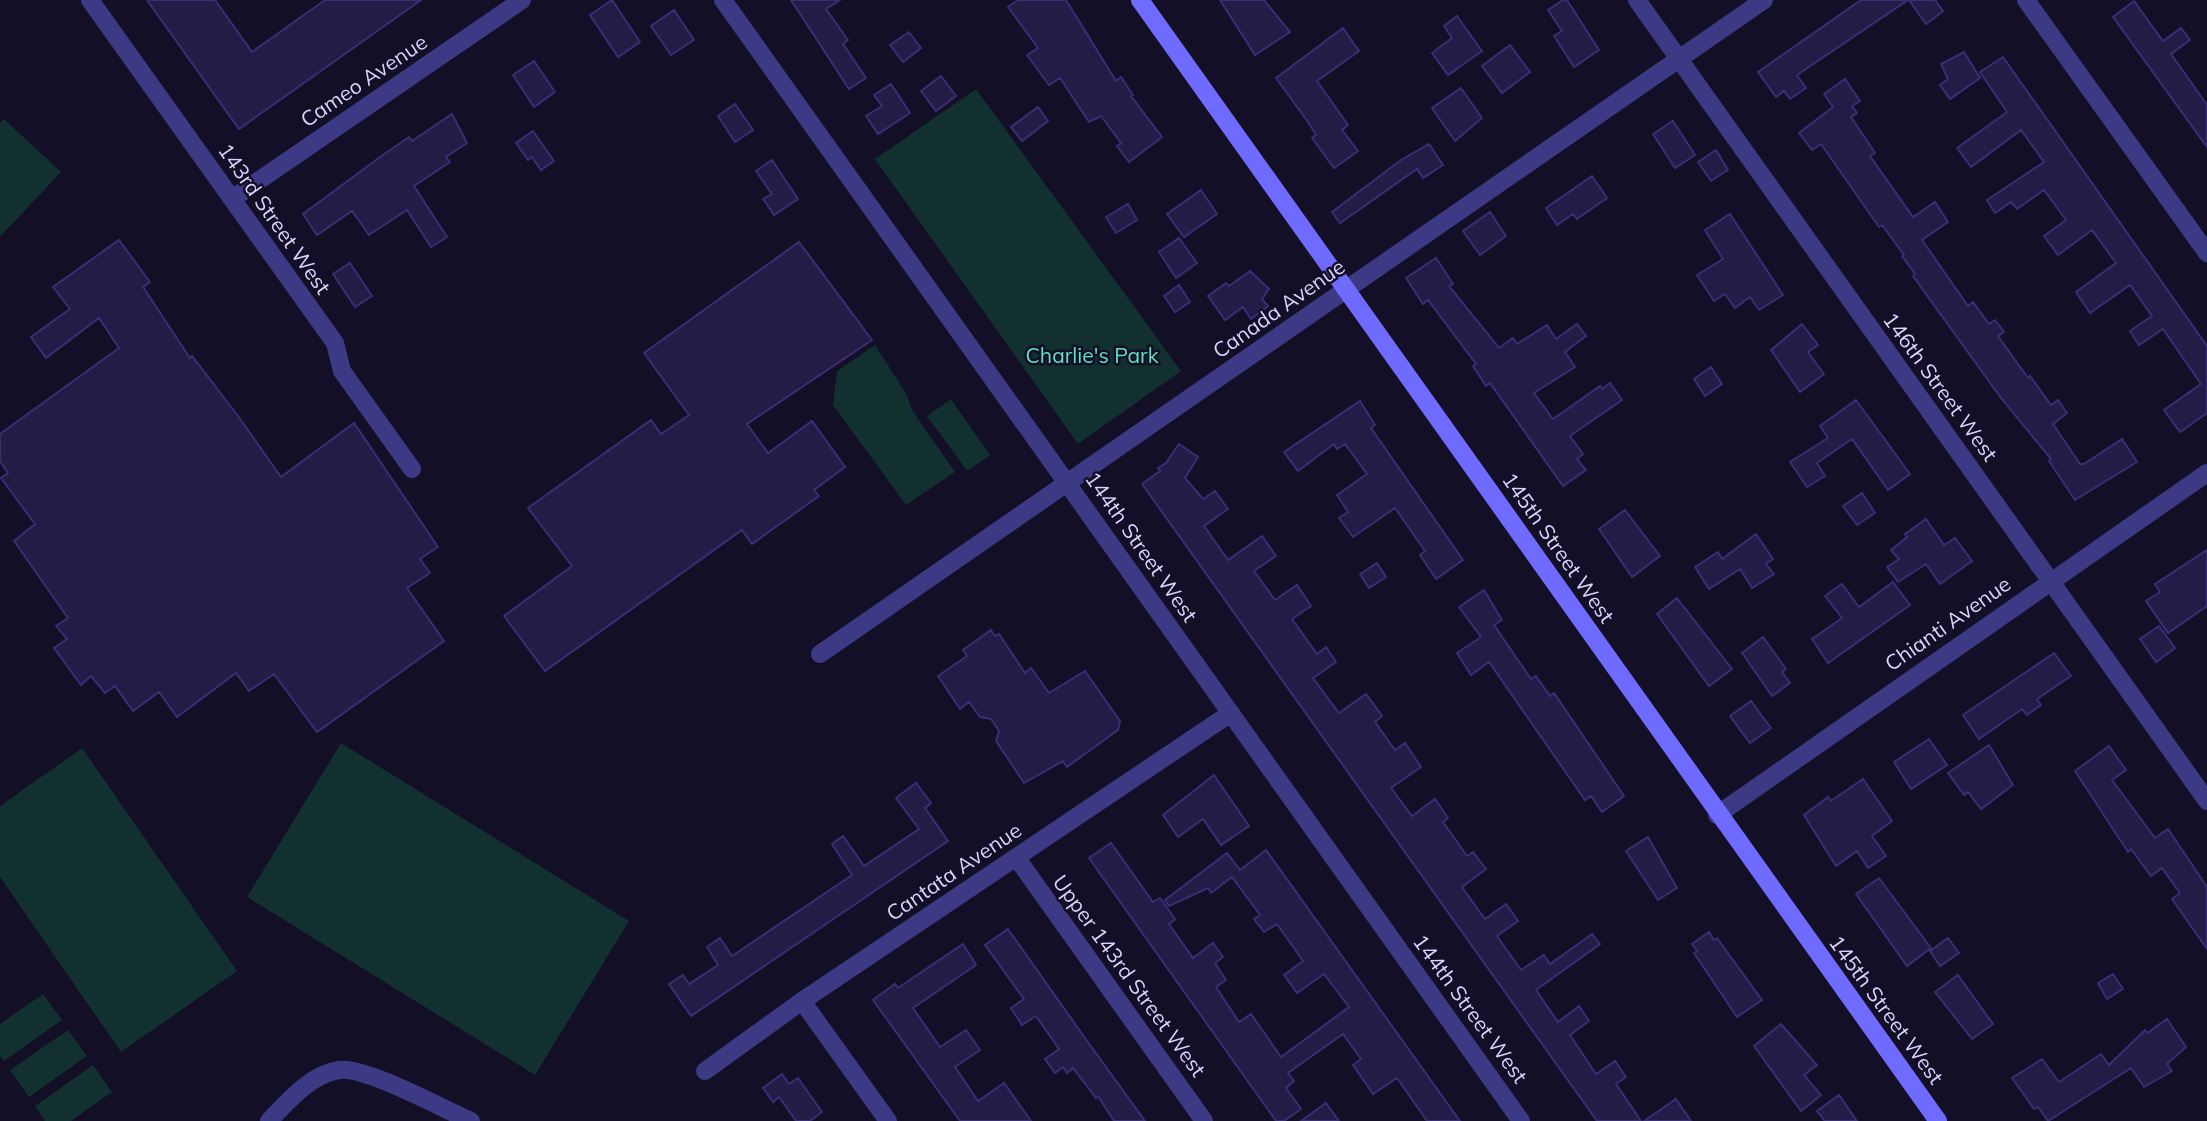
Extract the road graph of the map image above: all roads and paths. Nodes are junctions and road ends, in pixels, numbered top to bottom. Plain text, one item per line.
1 (90, 0) edge
2 (522, 0) edge
3 (723, 0) edge
4 (1140, 0) edge
5 (1637, 0) edge
6 (1764, 0) edge
7 (2026, 0) edge
8 (1678, 58) junction
9 (232, 199) junction
10 (2207, 253) edge
11 (1348, 289) junction
12 (412, 469) dead end
13 (2207, 473) edge
14 (1069, 484) junction
15 (2050, 581) junction
16 (820, 654) dead end
17 (1231, 713) junction
18 (2207, 801) edge
19 (1717, 815) junction
20 (1016, 857) junction
21 (802, 1001) junction
22 (705, 1071) dead end
23 (269, 1121) edge
24 (471, 1121) edge
25 (888, 1121) edge
26 (1204, 1121) edge
27 (1521, 1121) edge
28 (1938, 1121) edge

1 - 9 street, 143rd Street West
2 - 9 street, Cameo Avenue
3 - 14 street, 144th Street West
4 - 11 street, 145th Street West
5 - 8 street, 146th Street West
6 - 8 street, Canada Avenue
7 - 10 street
8 - 11 street, Canada Avenue
8 - 15 street, 146th Street West
9 - 12 street, 143rd Street West
11 - 14 street, Canada Avenue
11 - 19 street, 145th Street West
13 - 15 street, Chianti Avenue
14 - 16 street, Canada Avenue
14 - 17 street, 144th Street West
15 - 18 street, 146th Street West
15 - 19 street, Chianti Avenue
17 - 20 street, Cantata Avenue
17 - 27 street, 144th Street West
19 - 28 street, 145th Street West
20 - 21 street, Cantata Avenue
20 - 26 street, Upper 143rd Street West
21 - 22 street, Cantata Avenue
21 - 25 street
23 - 24 street

